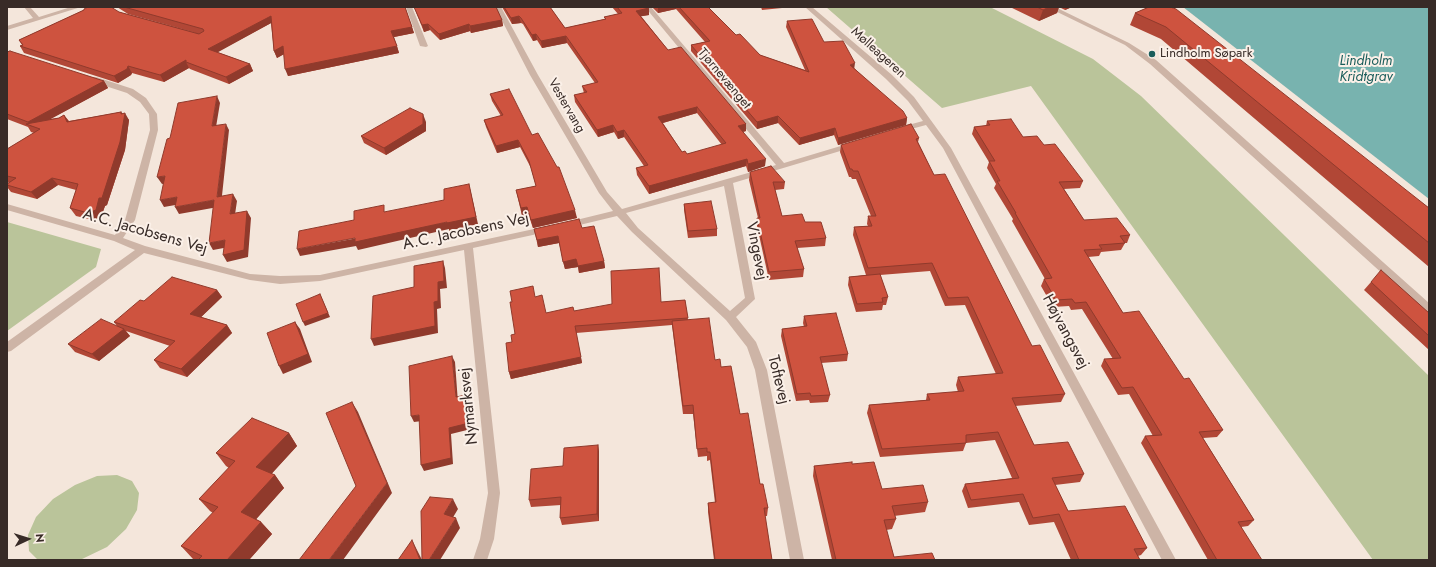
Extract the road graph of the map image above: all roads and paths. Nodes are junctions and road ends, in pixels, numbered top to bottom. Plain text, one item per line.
1 (27, 7) edge
2 (78, 7) edge
3 (409, 7) edge
4 (498, 7) edge
5 (648, 7) edge
6 (808, 7) edge
7 (1050, 7) edge
8 (37, 19) junction
9 (7, 28) edge
10 (424, 46) dead end
11 (86, 77) edge
12 (928, 122) junction
13 (891, 133) edge
14 (862, 142) edge
15 (782, 166) junction
16 (728, 182) junction
17 (7, 207) edge
18 (620, 212) junction
19 (117, 239) junction
20 (468, 247) junction
21 (142, 249) junction
22 (1429, 309) edge
23 (730, 317) junction
24 (7, 348) edge
25 (480, 560) edge
26 (797, 560) edge
27 (1169, 560) edge

1 - 8 street
2 - 8 street
3 - 10 street
4 - 18 street, Vestervang
5 - 15 street, Tjørnevænget
6 - 12 street, Mølleageren
7 - 22 street
8 - 9 street
11 - 19 street
12 - 13 street
12 - 27 street, Højvangsvej
14 - 15 street, A.C. Jacobsens Vej
15 - 16 street, A.C. Jacobsens Vej
16 - 18 street, A.C. Jacobsens Vej
16 - 23 street, Vingevej
17 - 19 street, A.C. Jacobsens Vej
18 - 20 street, A.C. Jacobsens Vej
18 - 23 street, Toftevej
19 - 21 street, A.C. Jacobsens Vej
20 - 21 street, A.C. Jacobsens Vej
20 - 25 street, Nymarksvej
21 - 24 street
23 - 26 street, Toftevej

